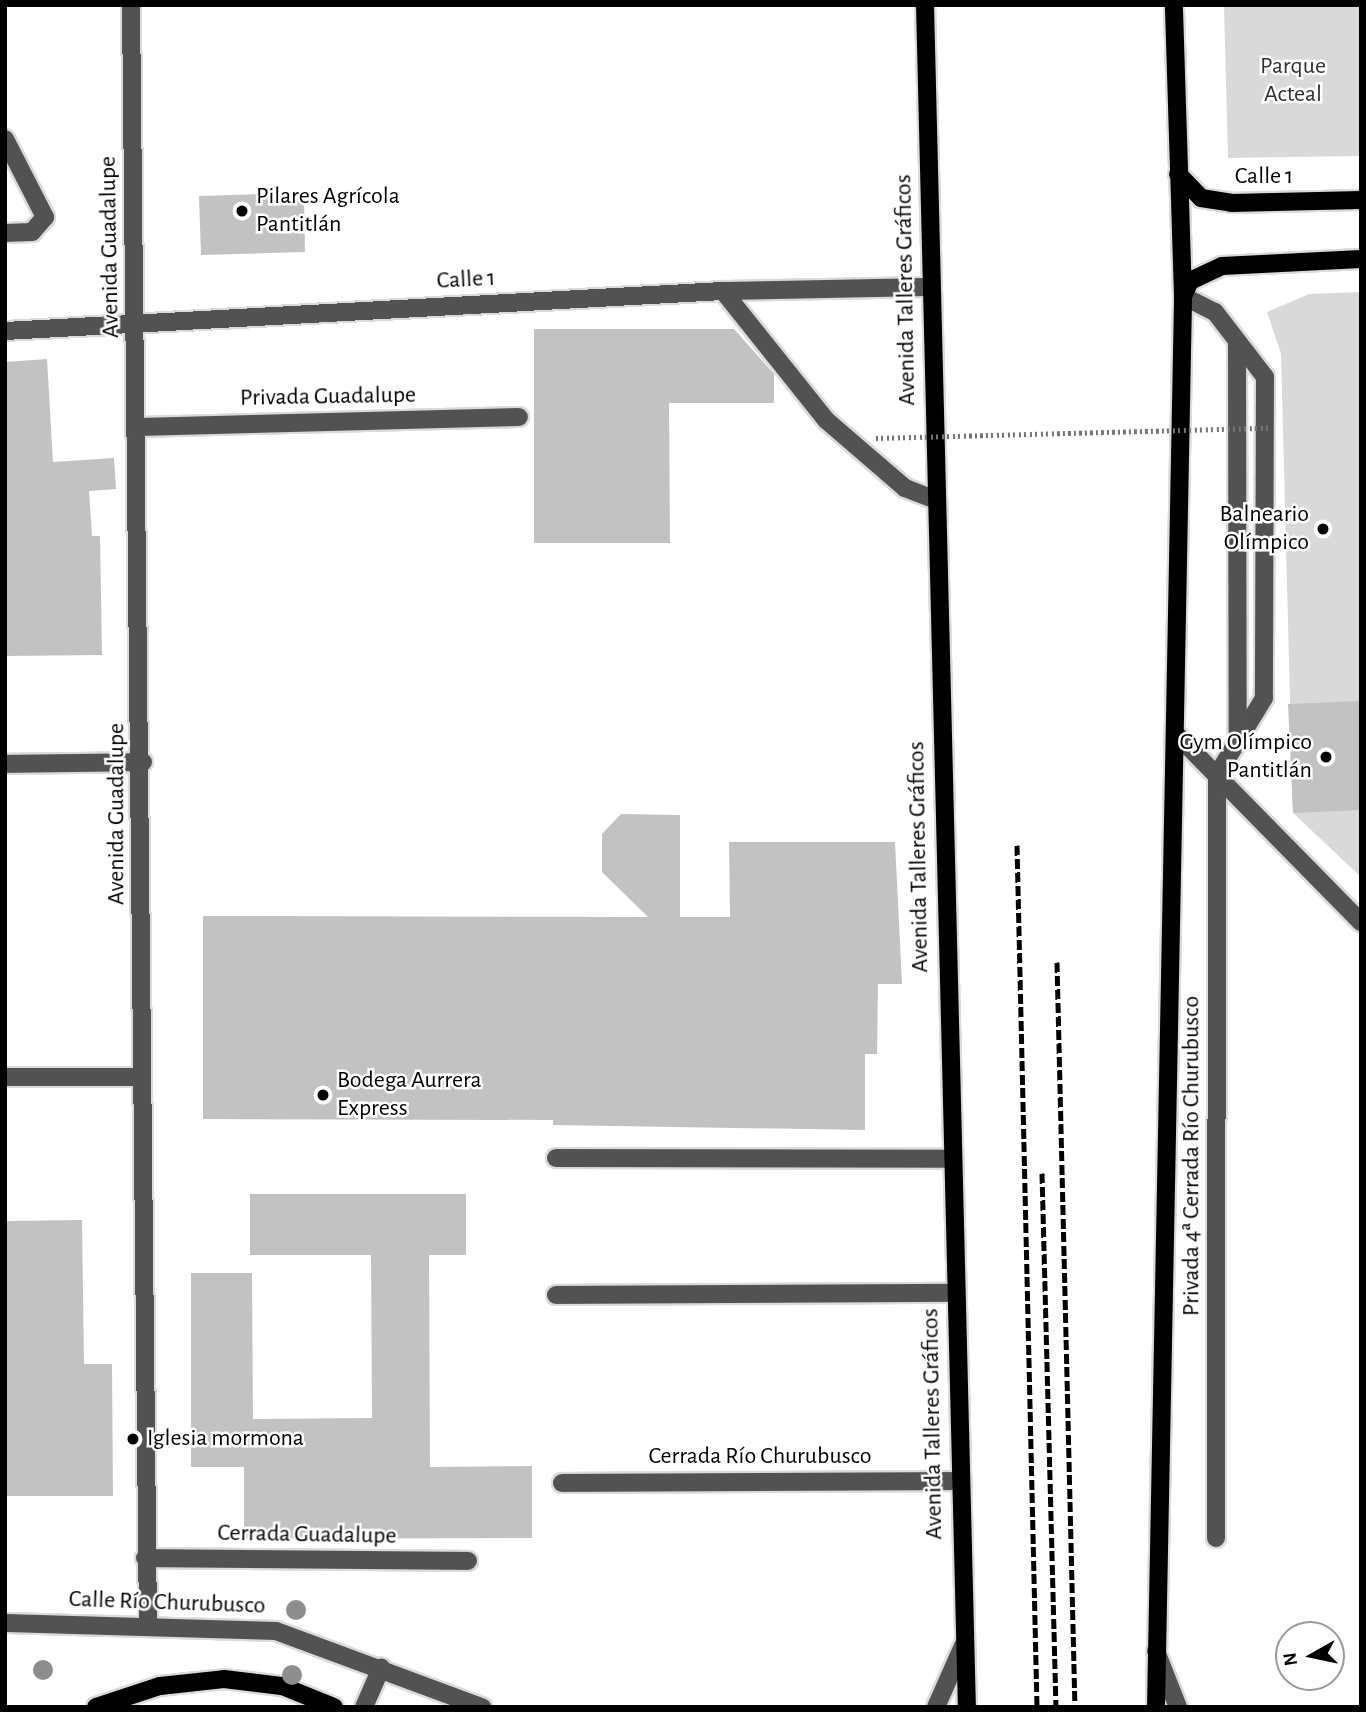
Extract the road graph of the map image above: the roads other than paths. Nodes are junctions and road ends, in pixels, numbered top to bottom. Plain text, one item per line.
1 (131, 5) edge
2 (925, 5) edge
3 (1174, 5) edge
4 (5, 139) edge
5 (1178, 174) junction
6 (1361, 200) edge
7 (5, 233) edge
8 (1361, 259) edge
9 (930, 287) junction
10 (723, 291) junction
11 (1183, 296) junction
12 (135, 323) junction
13 (5, 331) edge
14 (1237, 342) junction
15 (519, 417) dead end
16 (138, 427) junction
17 (936, 499) junction
18 (1176, 734) junction
19 (1238, 741) junction
20 (143, 762) junction
21 (5, 764) edge
22 (1217, 775) junction
23 (1361, 922) edge
24 (5, 1077) edge
25 (140, 1077) junction
26 (556, 1158) dead end
27 (952, 1159) junction
28 (954, 1293) junction
29 (556, 1296) dead end
30 (958, 1481) junction
31 (562, 1483) dead end
32 (1216, 1538) dead end
33 (145, 1558) junction
34 (468, 1561) dead end
35 (148, 1622) junction
36 (5, 1623) edge
37 (963, 1646) junction
38 (1154, 1646) junction
39 (381, 1668) junction
40 (96, 1707) edge
41 (334, 1707) edge
42 (364, 1707) edge
43 (482, 1707) edge
44 (936, 1707) edge
45 (967, 1707) edge
46 (1156, 1707) edge
47 (1178, 1707) edge

1 - 12 street, Avenida Guadalupe
2 - 9 main road, Avenida Talleres Gráficos
3 - 5 main road
4 - 7 street
5 - 6 main road, Calle 1
5 - 11 main road
8 - 11 main road
9 - 10 street, Calle 1
9 - 17 main road, Avenida Talleres Gráficos
10 - 12 street, Calle 1
10 - 17 street
11 - 14 street
11 - 18 main road
12 - 13 street, Calle 1
12 - 16 street, Avenida Guadalupe
14 - 19 street
14 - 19 street
15 - 16 street, Privada Guadalupe
16 - 20 street, Avenida Guadalupe
17 - 27 main road, Avenida Talleres Gráficos
18 - 22 street
18 - 38 main road
19 - 22 street
20 - 21 street
20 - 25 street, Avenida Guadalupe
22 - 23 street
22 - 32 street, Privada 4ª Cerrada Río Churubusco
24 - 25 street
25 - 33 street, Avenida Guadalupe
26 - 27 street
27 - 28 main road, Avenida Talleres Gráficos
28 - 29 street
28 - 30 main road, Avenida Talleres Gráficos
30 - 31 street, Cerrada Río Churubusco
30 - 37 main road, Avenida Talleres Gráficos
33 - 34 street, Cerrada Guadalupe
33 - 35 street, Avenida Guadalupe
35 - 36 street, Calle Río Churubusco
35 - 39 street, Calle Río Churubusco
37 - 44 street
37 - 45 main road, Avenida Talleres Gráficos
38 - 46 main road
38 - 47 street
39 - 42 street
39 - 43 street, Calle Río Churubusco
40 - 41 main road

